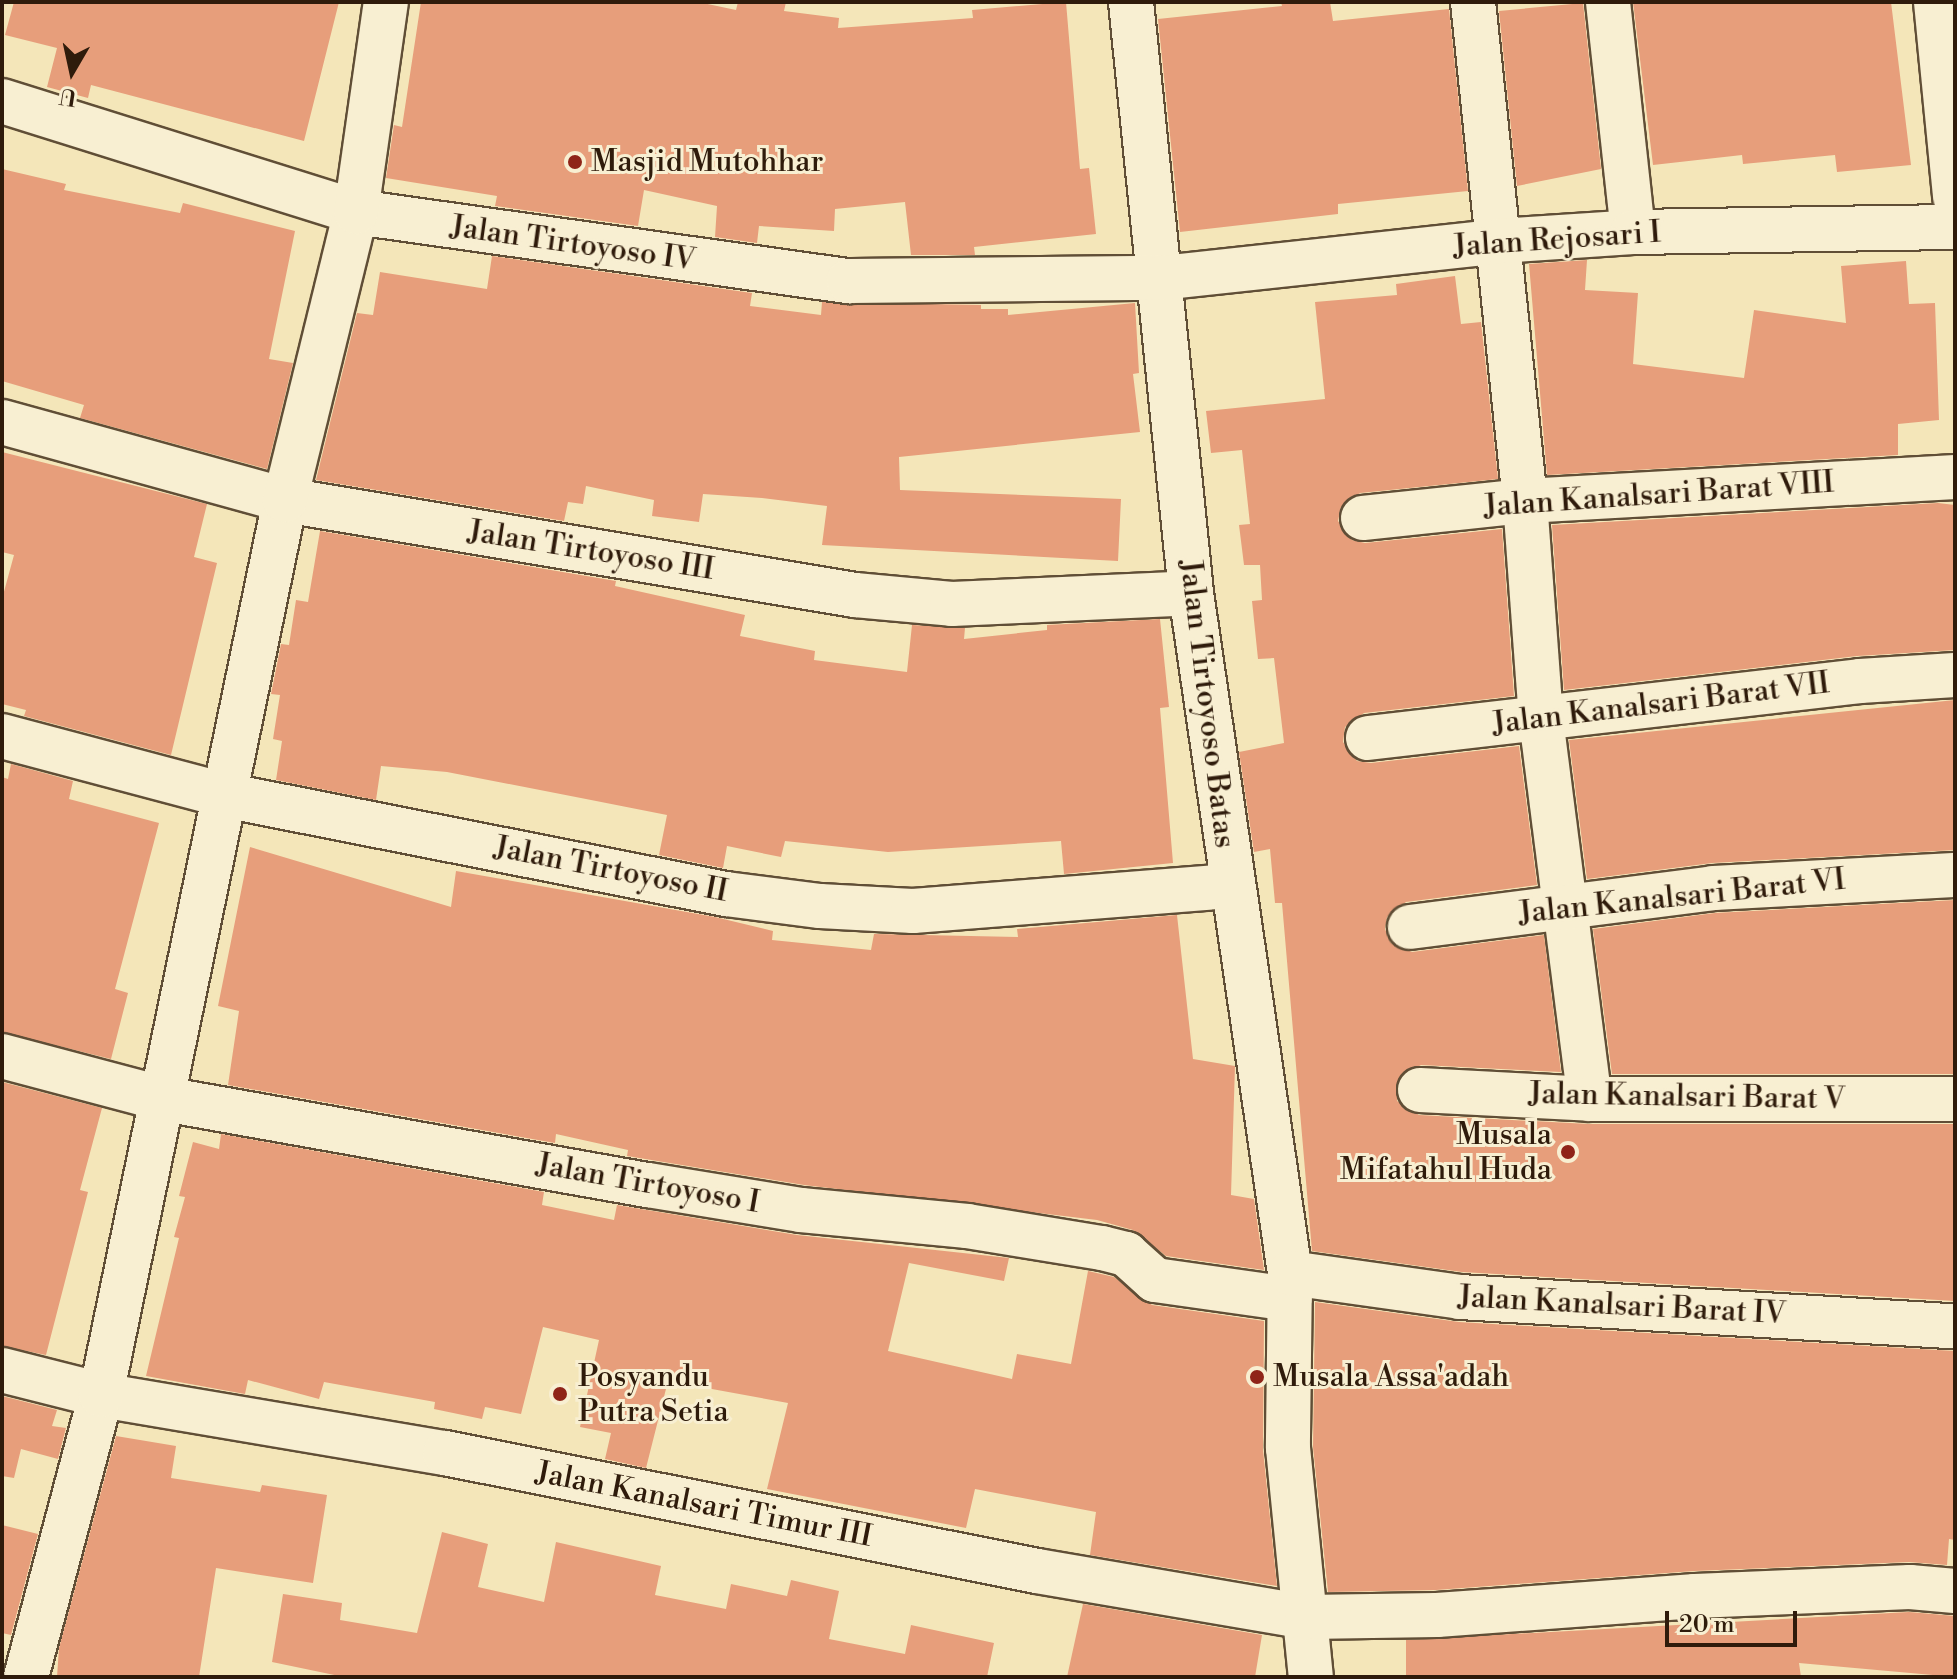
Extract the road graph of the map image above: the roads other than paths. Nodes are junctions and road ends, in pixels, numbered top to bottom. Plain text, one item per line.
1 (386, 2) edge
2 (1131, 2) edge
3 (1473, 2) edge
4 (1608, 2) edge
5 (1936, 2) edge
6 (2, 101) edge
7 (1955, 197) edge
8 (356, 212) junction
9 (1955, 227) edge
10 (1633, 232) junction
11 (1499, 241) junction
12 (1161, 278) junction
13 (2, 422) edge
14 (1955, 477) edge
15 (285, 500) junction
16 (1525, 501) junction
17 (1363, 518) dead end
18 (1191, 593) junction
19 (1955, 675) edge
20 (1541, 719) junction
21 (2, 736) edge
22 (1368, 738) dead end
23 (224, 795) junction
24 (1955, 875) edge
25 (1230, 886) junction
26 (1568, 909) junction
27 (1410, 927) dead end
28 (2, 1056) edge
29 (1420, 1090) dead end
30 (164, 1099) junction
31 (1590, 1099) junction
32 (1955, 1099) edge
33 (1290, 1286) junction
34 (1955, 1326) edge
35 (2, 1370) edge
36 (101, 1395) junction
37 (1955, 1591) edge
38 (1307, 1617) junction
39 (26, 1677) edge
40 (1311, 1677) edge

1 - 8 street
2 - 12 street, Jalan Tirtoyoso Batas
3 - 11 street
4 - 10 street
5 - 7 street
6 - 8 street, Jalan Tirtoyoso IV
8 - 12 street, Jalan Tirtoyoso IV
8 - 15 street
9 - 10 street, Jalan Rejosari I
10 - 11 street, Jalan Rejosari I
11 - 12 street, Jalan Rejosari I
11 - 16 street
12 - 18 street, Jalan Tirtoyoso Batas
13 - 15 street, Jalan Tirtoyoso III
14 - 16 street, Jalan Kanalsari Barat VIII
15 - 18 street, Jalan Tirtoyoso III
15 - 23 street
16 - 17 street, Jalan Kanalsari Barat VIII
16 - 20 street
18 - 25 street, Jalan Tirtoyoso Batas
19 - 20 street, Jalan Kanalsari Barat VII
20 - 22 street, Jalan Kanalsari Barat VII
20 - 26 street
21 - 23 street, Jalan Tirtoyoso II
23 - 25 street, Jalan Tirtoyoso II
23 - 30 street
24 - 26 street, Jalan Kanalsari Barat VI
25 - 33 street, Jalan Tirtoyoso Batas
26 - 27 street, Jalan Kanalsari Barat VI
26 - 31 street
28 - 30 street, Jalan Tirtoyoso I
29 - 31 street, Jalan Kanalsari Barat V
30 - 33 street, Jalan Tirtoyoso I
30 - 36 street
31 - 32 street, Jalan Kanalsari Barat V
33 - 34 street, Jalan Kanalsari Barat IV
33 - 38 street, Jalan Tirtoyoso Batas
35 - 36 street, Jalan Kanalsari Timur III
36 - 38 street, Jalan Kanalsari Timur III
36 - 39 street
37 - 38 street, Jalan Kanalsari Timur III
38 - 40 street, Jalan Tirtoyoso Batas

